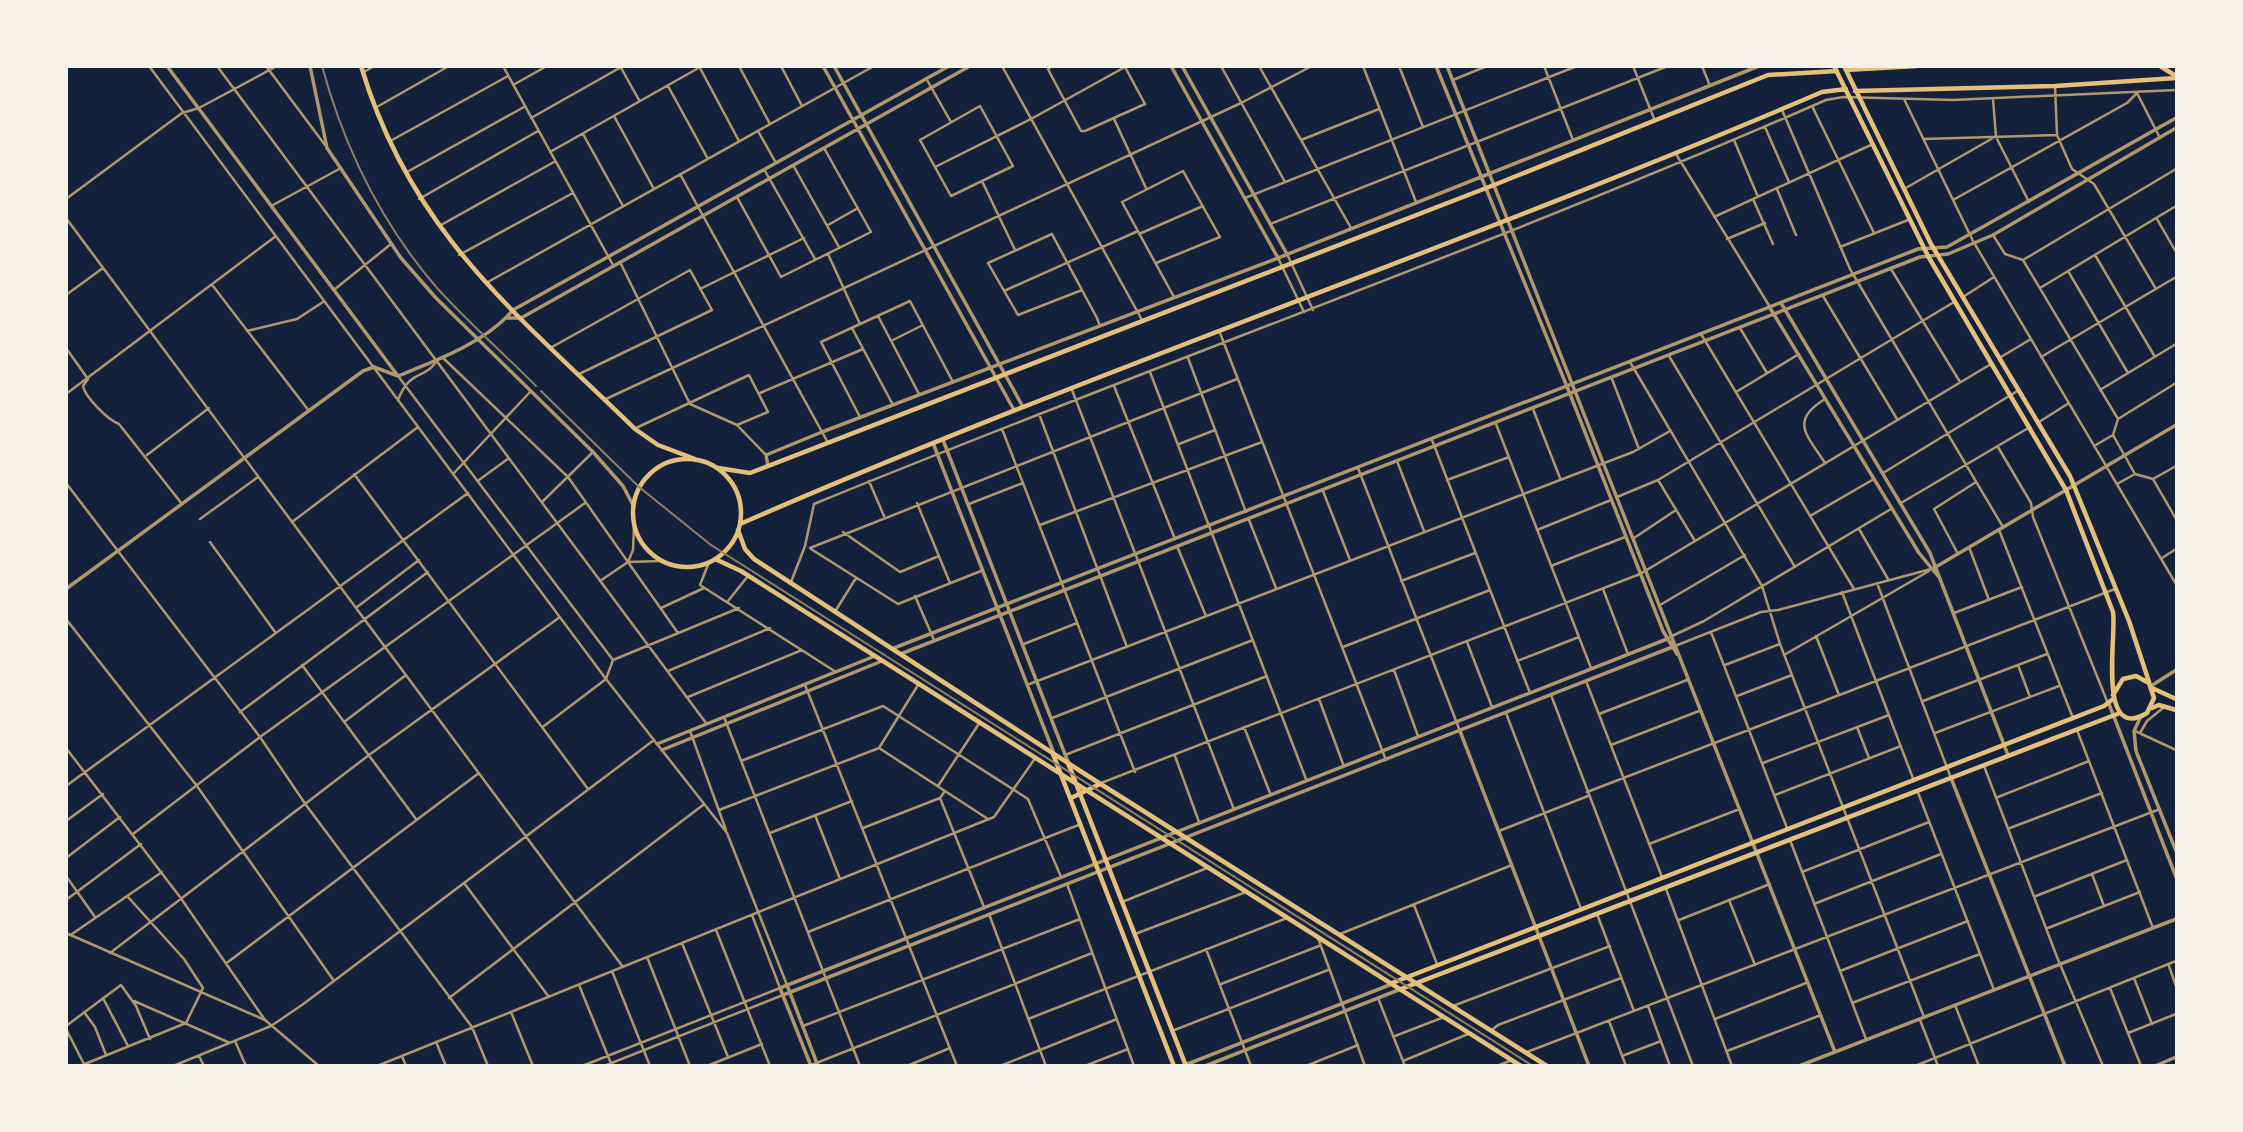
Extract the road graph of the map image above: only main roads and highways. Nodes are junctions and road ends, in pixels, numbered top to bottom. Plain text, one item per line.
1 (1916, 66) edge
2 (2161, 66) edge
3 (1845, 68) edge
4 (362, 69) edge
5 (1836, 69) edge
6 (2176, 77) edge
7 (1846, 89) junction
8 (1856, 91) junction
9 (695, 459) junction
10 (718, 468) junction
11 (739, 527) junction
12 (2091, 529) junction
13 (2083, 532) junction
14 (712, 560) junction
15 (2150, 685) junction
16 (2176, 699) edge
17 (2111, 700) junction
18 (2151, 708) junction
19 (2176, 710) edge
20 (2120, 713) junction
21 (1053, 753) junction
22 (1068, 762) junction
23 (1061, 773) junction
24 (1075, 782) junction
25 (1101, 783) junction
26 (1087, 789) junction
27 (1079, 794) junction
28 (1071, 798) junction
29 (1448, 962) junction
30 (1451, 970) junction
31 (1408, 977) junction
32 (1417, 983) junction
33 (1392, 984) junction
34 (1401, 989) junction
35 (1513, 1063) edge
36 (1185, 1065) edge
37 (1174, 1066) edge
38 (1521, 1066) edge
39 (1548, 1066) edge

1 - 3 main road
2 - 6 main road
3 - 8 main road
4 - 9 main road
5 - 7 main road
5 - 10 main road
6 - 8 main road
7 - 11 main road
7 - 13 main road
8 - 12 main road
9 - 10 main road
9 - 14 main road
10 - 11 main road
11 - 14 main road
11 - 21 main road
12 - 13 main road
12 - 15 main road
13 - 17 main road
14 - 23 main road
15 - 16 main road
15 - 17 main road
15 - 18 main road
17 - 20 main road
17 - 29 main road
18 - 19 main road
18 - 20 main road
20 - 30 main road
21 - 22 main road
21 - 23 main road
22 - 24 main road
22 - 25 main road
23 - 24 main road
23 - 28 main road
24 - 26 main road
24 - 27 main road
25 - 26 main road
25 - 31 main road
26 - 27 main road
26 - 33 main road
27 - 28 main road
27 - 36 main road
28 - 37 main road
29 - 30 main road
29 - 31 main road
30 - 32 main road
31 - 32 main road
31 - 33 main road
32 - 34 main road
32 - 39 main road
33 - 34 main road
34 - 35 main road
35 - 38 main road

